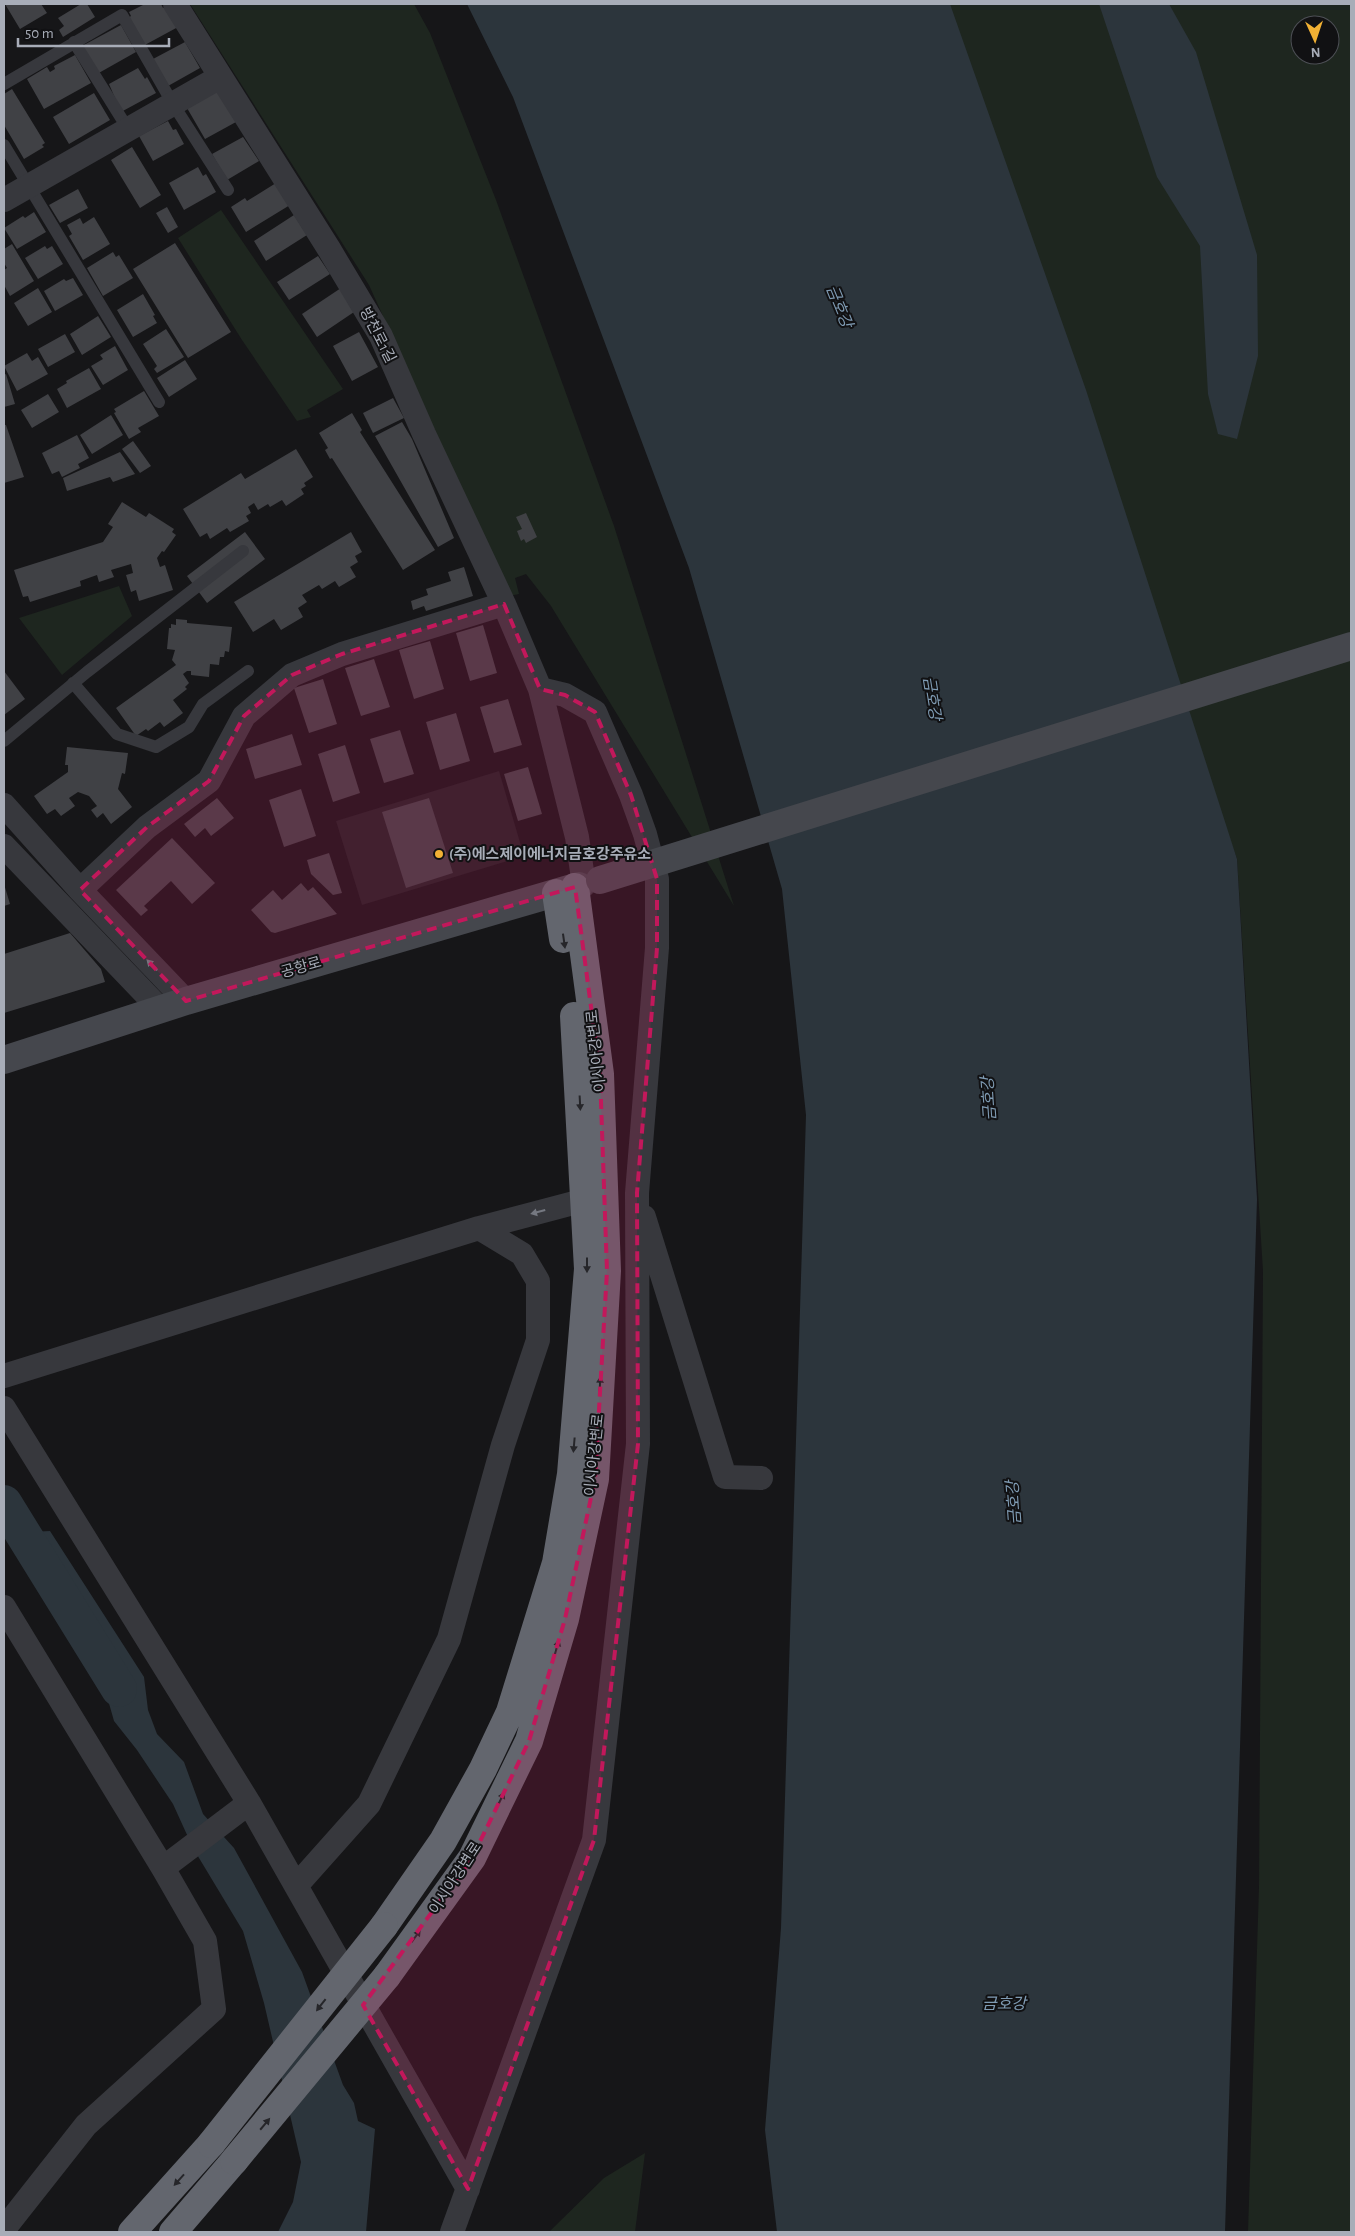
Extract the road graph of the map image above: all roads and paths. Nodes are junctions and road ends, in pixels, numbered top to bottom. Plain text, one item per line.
1 (175, 4) edge
2 (74, 42) junction
3 (220, 77) junction
4 (4, 84) edge
5 (172, 104) junction
6 (128, 129) junction
7 (4, 145) edge
8 (27, 187) junction
9 (228, 190) dead end
10 (4, 200) edge
11 (159, 402) dead end
12 (243, 551) dead end
13 (504, 604) junction
14 (1351, 646) edge
15 (248, 671) dead end
16 (74, 683) junction
17 (540, 689) junction
18 (4, 741) edge
19 (4, 805) edge
20 (4, 846) edge
21 (579, 886) junction
22 (80, 890) junction
23 (186, 1001) junction
24 (160, 1009) junction
25 (4, 1060) edge
26 (637, 1193) junction
27 (585, 1200) junction
28 (479, 1228) junction
29 (4, 1376) edge
30 (4, 1408) edge
31 (761, 1478) dead end
32 (4, 1607) edge
33 (248, 1804) junction
34 (163, 1868) junction
35 (296, 1886) junction
36 (468, 2189) junction
37 (4, 2229) edge
38 (132, 2232) edge
39 (173, 2232) edge
40 (452, 2232) edge

1 - 3 street, 방천로1길
2 - 4 lane
2 - 5 lane
2 - 6 lane
3 - 5 street
3 - 13 street, 방천로1길
5 - 6 street
5 - 9 lane
6 - 8 street
7 - 8 lane
8 - 10 street
8 - 11 lane
12 - 16 lane
13 - 17 street, 방천로1길
13 - 22 street
14 - 21 main road, 공항로, bridge
15 - 16 lane
16 - 18 lane
17 - 21 street, 방천로1길
17 - 26 street
19 - 22 street
20 - 24 street
21 - 23 main road, 공항로
21 -> 27 highway, 이시아강변로
39 -> 21 highway, 이시아강변로, bridge
23 -> 22 street
23 - 24 main road, 공항로
24 - 25 main road, 공항로
26 - 31 street
26 - 36 street
27 -> 28 street
27 -> 38 highway, 이시아강변로, bridge
28 - 29 street
28 - 35 street
30 - 33 street
32 - 34 street
33 - 34 street
33 - 35 street
34 - 37 street
35 - 36 street
36 - 40 street

